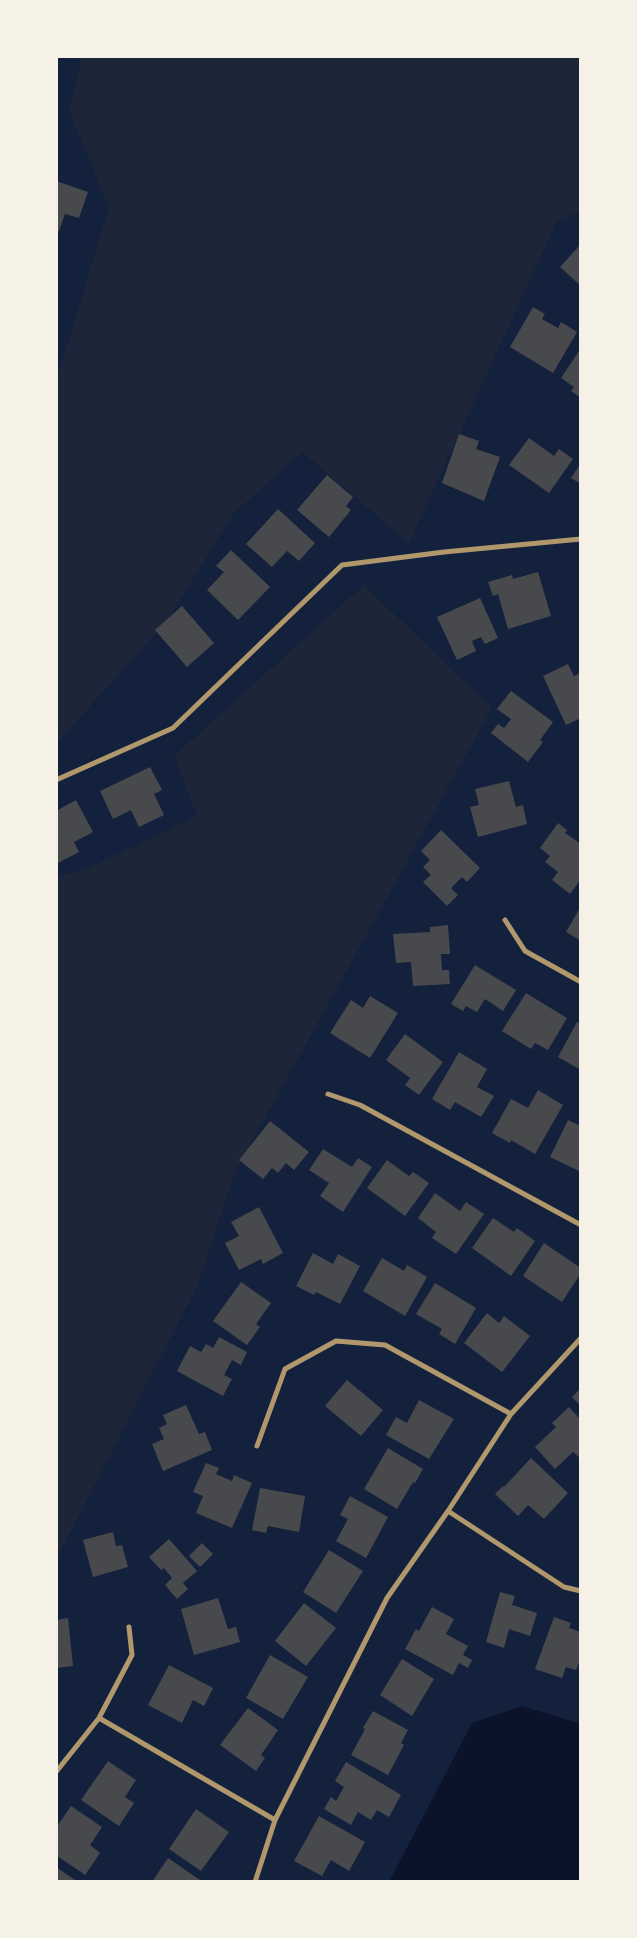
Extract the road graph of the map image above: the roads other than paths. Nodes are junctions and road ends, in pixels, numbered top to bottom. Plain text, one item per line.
1 (581, 539) edge
2 (56, 780) edge
3 (505, 920) dead end
4 (581, 982) edge
5 (328, 1094) dead end
6 (581, 1225) edge
7 (581, 1338) edge
8 (511, 1414) junction
9 (257, 1446) dead end
10 (448, 1511) junction
11 (581, 1591) edge
12 (129, 1627) dead end
13 (99, 1718) junction
14 (56, 1772) edge
15 (275, 1820) junction
16 (255, 1882) edge

1 - 2 street
3 - 4 street
5 - 6 street
7 - 8 street
8 - 9 street
8 - 10 street
10 - 11 street
10 - 15 street
12 - 13 street
13 - 14 street
13 - 15 street
15 - 16 street

